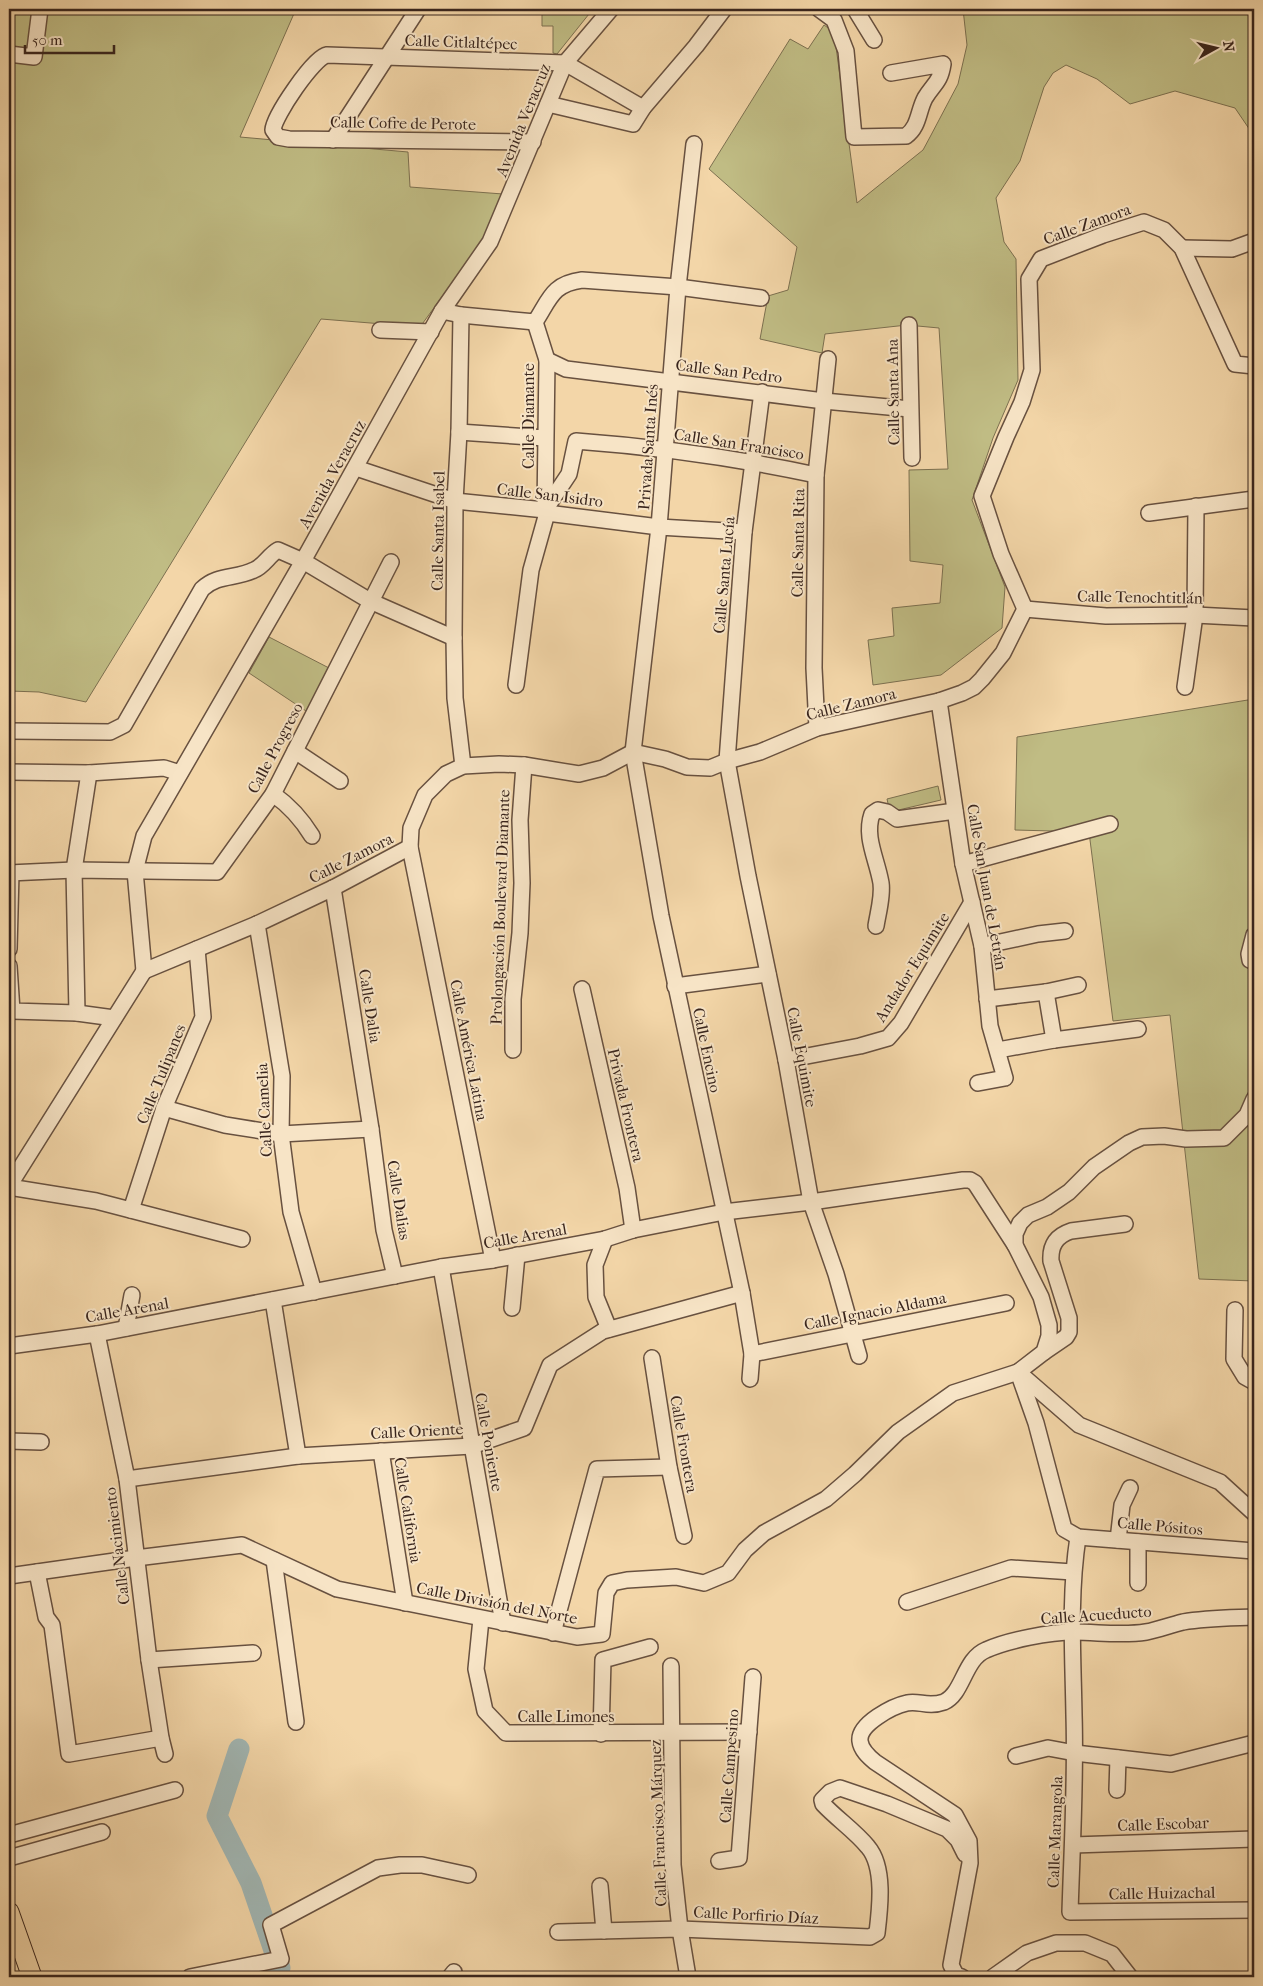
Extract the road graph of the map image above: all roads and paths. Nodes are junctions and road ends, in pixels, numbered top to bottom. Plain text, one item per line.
1 (40, 9) edge
2 (418, 9) edge
3 (611, 9) edge
4 (724, 9) edge
5 (819, 9) edge
6 (855, 9) edge
7 (874, 40) dead end
8 (9, 54) edge
9 (386, 56) junction
10 (565, 63) junction
11 (892, 73) dead end
12 (548, 104) junction
13 (643, 108) junction
14 (274, 134) joint
15 (333, 140) junction
16 (533, 142) junction
17 (694, 144) dead end
18 (1254, 241) edge
19 (1182, 248) junction
20 (678, 288) junction
21 (761, 298) dead end
22 (442, 311) junction
23 (461, 315) junction
24 (535, 322) junction
25 (909, 325) dead end
26 (380, 330) dead end
27 (431, 332) junction
28 (828, 359) dead end
29 (547, 360) junction
30 (1254, 366) edge
31 (670, 381) junction
32 (762, 392) junction
33 (824, 401) junction
34 (910, 409) junction
35 (459, 432) junction
36 (545, 438) junction
37 (665, 449) junction
38 (912, 458) dead end
39 (752, 461) junction
40 (356, 468) junction
41 (816, 475) junction
42 (1254, 499) edge
43 (455, 502) junction
44 (1196, 506) junction
45 (546, 512) junction
46 (1149, 513) dead end
47 (659, 526) junction
48 (744, 532) junction
49 (303, 561) junction
50 (391, 562) dead end
51 (370, 601) junction
52 (1025, 609) junction
53 (1195, 615) junction
54 (1254, 618) edge
55 (454, 638) junction
56 (516, 685) dead end
57 (1185, 687) dead end
58 (939, 701) junction
59 (816, 728) junction
60 (9, 731) edge
61 (295, 751) junction
62 (633, 752) junction
63 (727, 761) junction
64 (524, 765) junction
65 (463, 766) junction
66 (9, 772) edge
67 (90, 773) junction
68 (180, 773) junction
69 (340, 781) dead end
70 (273, 794) junction
71 (955, 811) junction
72 (1110, 824) dead end
73 (312, 836) dead end
74 (410, 847) junction
75 (963, 864) junction
76 (74, 870) junction
77 (135, 871) junction
78 (10, 873) edge
79 (334, 888) junction
80 (972, 902) junction
81 (257, 924) junction
82 (876, 926) dead end
83 (1065, 930) dead end
84 (1254, 935) edge
85 (982, 946) junction
86 (9, 949) edge
87 (197, 949) junction
88 (1254, 962) edge
89 (9, 966) edge
90 (144, 971) junction
91 (768, 974) junction
92 (1078, 985) dead end
93 (676, 986) junction
94 (582, 989) dead end
95 (1046, 992) junction
96 (987, 999) junction
97 (77, 1012) junction
98 (114, 1018) junction
99 (1138, 1029) dead end
100 (1054, 1040) junction
101 (513, 1050) dead end
102 (998, 1050) junction
103 (786, 1060) junction
104 (978, 1083) dead end
105 (1254, 1099) edge
106 (164, 1108) junction
107 (371, 1129) junction
108 (281, 1134) junction
109 (9, 1186) edge
110 (811, 1202) junction
111 (132, 1210) junction
112 (724, 1212) junction
113 (1125, 1224) dead end
114 (633, 1230) junction
115 (242, 1239) dead end
116 (605, 1239) junction
117 (1015, 1245) junction
118 (517, 1255) junction
119 (493, 1260) junction
120 (441, 1267) junction
121 (395, 1276) junction
122 (314, 1292) junction
123 (742, 1293) junction
124 (132, 1295) dead end
125 (273, 1300) junction
126 (1006, 1303) dead end
127 (512, 1308) dead end
128 (1235, 1310) dead end
129 (126, 1328) junction
130 (609, 1329) junction
131 (97, 1334) junction
132 (852, 1334) junction
133 (9, 1346) edge
134 (1044, 1352) junction
135 (752, 1354) junction
136 (859, 1356) dead end
137 (652, 1358) dead end
138 (1018, 1372) junction
139 (750, 1378) dead end
140 (1254, 1382) edge
141 (9, 1441) edge
142 (41, 1442) dead end
143 (472, 1446) junction
144 (380, 1451) junction
145 (298, 1456) junction
146 (669, 1467) junction
147 (127, 1480) junction
148 (1130, 1488) dead end
149 (1254, 1513) edge
150 (684, 1536) dead end
151 (1078, 1537) junction
152 (1118, 1540) junction
153 (1138, 1542) junction
154 (1254, 1552) edge
155 (136, 1558) junction
156 (274, 1560) junction
157 (37, 1572) junction
158 (1073, 1572) junction
159 (9, 1576) edge
160 (1138, 1583) dead end
161 (907, 1602) dead end
162 (405, 1603) junction
163 (1254, 1617) edge
164 (481, 1619) junction
165 (503, 1623) junction
166 (1072, 1632) junction
167 (554, 1633) junction
168 (650, 1647) dead end
169 (253, 1653) dead end
170 (149, 1660) junction
171 (671, 1666) dead end
172 (753, 1677) dead end
173 (296, 1722) dead end
174 (749, 1732) junction
175 (601, 1734) junction
176 (673, 1734) junction
177 (161, 1738) junction
178 (1254, 1744) edge
179 (1075, 1753) junction
180 (165, 1754) dead end
181 (1016, 1756) dead end
182 (1118, 1758) junction
183 (175, 1790) dead end
184 (1117, 1790) dead end
185 (102, 1832) dead end
186 (9, 1835) edge
187 (1254, 1839) edge
188 (1073, 1845) junction
189 (9, 1858) edge
190 (719, 1862) dead end
191 (970, 1863) junction
192 (468, 1875) dead end
193 (600, 1886) dead end
194 (1254, 1910) edge
195 (9, 1912) edge
196 (1070, 1912) joint
197 (680, 1929) junction
198 (604, 1931) junction
199 (558, 1932) dead end
200 (32, 1977) edge
201 (190, 1977) edge
202 (688, 1977) edge
203 (962, 1977) edge
204 (993, 1977) edge
205 (1130, 1977) edge

1 - 8 street
2 - 9 street
3 - 10 street, Avenida Veracruz
4 - 13 street
5 - 11 street
6 - 7 street
9 - 10 street, Calle Citlaltépec
9 - 14 street, Calle Citlaltépec
9 - 15 street
10 - 12 street, Avenida Veracruz
10 - 13 street
12 - 13 street
12 - 16 street, Avenida Veracruz
14 - 15 street, Calle Cofre de Perote
15 - 16 street, Calle Cofre de Perote
16 - 22 street, Avenida Veracruz
17 - 20 street, Privada Santa Inés
18 - 19 street
19 - 30 street, Calle Zamora
19 - 52 street, Calle Zamora
20 - 21 street
20 - 24 street
20 - 31 street, Privada Santa Inés
22 - 23 street
22 - 27 street, Avenida Veracruz
23 - 24 street
23 - 35 street, Calle Santa Isabel
24 - 29 street, Calle Diamante
25 - 34 street, Calle Santa Ana
26 - 27 street
27 - 40 street, Avenida Veracruz
28 - 33 street, Calle Santa Rita
29 - 31 street, Calle San Pedro
29 - 36 street, Calle Diamante
31 - 32 street, Calle San Pedro
31 - 37 street, Privada Santa Inés
32 - 33 street, Calle San Pedro
32 - 39 street, Calle Santa Lucía
33 - 34 street, Calle San Pedro
33 - 41 street, Calle Santa Rita
34 - 38 street, Calle Santa Ana
35 - 36 street
35 - 43 street, Calle Santa Isabel
36 - 45 street, Calle Diamante
37 - 39 street, Calle San Francisco
37 - 45 street, Calle San Francisco
37 - 47 street, Privada Santa Inés
39 - 41 street, Calle San Francisco
39 - 48 street, Calle Santa Lucía
40 - 43 street, Calle San Isidro
40 - 49 street, Avenida Veracruz
41 - 59 street, Calle Santa Rita
42 - 44 street
43 - 45 street, Calle San Isidro
43 - 55 street, Calle Santa Isabel
44 - 46 street
44 - 53 street
45 - 47 street, Calle San Isidro
45 - 56 street, Calle Diamante
47 - 48 street, Calle San Isidro
47 - 62 street, Privada Santa Inés
48 - 63 street, Calle Santa Lucía
49 - 51 street
49 - 60 street
49 - 68 street, Avenida Veracruz
50 - 51 street, Calle Progreso
51 - 55 street
51 - 61 street, Calle Progreso
52 - 53 street, Calle Tenochtitlán
52 - 58 street, Calle Zamora
53 - 54 street, Calle Tenochtitlán
53 - 57 street
55 - 65 street, Calle Santa Isabel
58 - 59 street, Calle Zamora
58 - 71 street, Calle San Juan de Letrán
59 - 63 street, Calle Zamora
61 - 69 street
61 - 70 street, Calle Progreso
62 - 63 street, Calle Zamora
62 - 64 street, Calle Zamora
62 - 93 street, Calle Encino
63 - 91 street, Calle Equimite
64 - 65 street, Calle Zamora
64 - 101 street, Prolongación Boulevard Diamante
65 - 74 street, Calle Zamora
66 - 67 street
67 - 68 street
67 - 76 street
68 - 77 street, Avenida Veracruz
70 - 73 street
70 - 77 street, Calle Progreso
71 - 75 street, Calle San Juan de Letrán
71 - 82 street
72 - 75 street
74 - 79 street, Calle Zamora
74 - 119 street, Calle América Latina
75 - 80 street, Calle San Juan de Letrán
76 - 77 street
76 - 78 street
76 - 97 street
77 - 90 street, Avenida Veracruz
78 - 86 street
79 - 81 street, Calle Zamora
79 - 107 street, Calle Dalia
80 - 85 street, Calle San Juan de Letrán
80 - 103 street, Andador Equimite
81 - 87 street, Calle Zamora
81 - 108 street, Calle Camelia
83 - 85 street
84 - 88 street
85 - 96 street, Calle San Juan de Letrán
87 - 90 street, Calle Zamora
87 - 106 street, Calle Tulipanes
89 - 97 street
90 - 98 street
91 - 93 street
91 - 103 street, Calle Equimite
92 - 95 street
93 - 112 street, Calle Encino
94 - 114 street, Privada Frontera
95 - 96 street
95 - 100 street
96 - 102 street, Calle San Juan de Letrán
97 - 98 street
98 - 109 street
99 - 100 street
100 - 102 street
102 - 104 street, Calle San Juan de Letrán
103 - 110 street, Calle Equimite
105 - 117 street
106 - 108 street
106 - 111 street, Calle Tulipanes
107 - 108 street
107 - 121 street, Calle Dalias
108 - 122 street, Calle Camelia
109 - 111 street
110 - 112 street, Calle Arenal
110 - 117 street, Calle Arenal
110 - 132 street, Calle Equimite
111 - 115 street
112 - 114 street, Calle Arenal
112 - 123 street, Calle Encino
113 - 134 street
114 - 116 street, Calle Arenal
116 - 118 street, Calle Arenal
116 - 130 street
117 - 134 street
118 - 119 street, Calle Arenal
118 - 127 street
119 - 120 street, Calle Arenal
120 - 121 street, Calle Arenal
120 - 143 street, Calle Poniente
121 - 122 street, Calle Arenal
122 - 125 street, Calle Arenal
123 - 130 street, Calle Oriente
123 - 135 street, Calle Encino
124 - 129 street
125 - 129 street, Calle Arenal
125 - 145 street
126 - 132 street, Calle Ignacio Aldama
128 - 140 street
129 - 131 street, Calle Arenal
130 - 143 street, Calle Oriente
131 - 133 street, Calle Arenal
131 - 147 street, Calle Nacimiento
132 - 135 street, Calle Ignacio Aldama
132 - 136 street, Calle Equimite
134 - 138 street
135 - 139 street, Calle Encino
137 - 146 street, Calle Frontera
138 - 149 street
138 - 151 street, Calle Pósitos
138 - 167 street, Calle División del Norte
141 - 142 street
143 - 144 street, Calle Oriente
143 - 165 street, Calle Poniente
144 - 145 street, Calle Oriente
144 - 162 street, Calle California
145 - 147 street, Calle Oriente
146 - 150 street, Calle Frontera
146 - 167 street
147 - 155 street, Calle Nacimiento
148 - 152 street
151 - 152 street, Calle Pósitos
151 - 158 street, Calle Marangola
152 - 153 street, Calle Pósitos
153 - 154 street, Calle Pósitos
153 - 160 street
155 - 156 street, Calle División del Norte
155 - 157 street, Calle División del Norte
155 - 170 street, Calle Nacimiento
156 - 162 street, Calle División del Norte
156 - 173 street
157 - 159 street, Calle División del Norte
157 - 177 street
158 - 161 street
158 - 166 street, Calle Marangola
162 - 164 street, Calle División del Norte
163 - 166 street, Calle Acueducto
164 - 165 street, Calle División del Norte
164 - 175 street, Calle Limones
165 - 167 street, Calle División del Norte
166 - 179 street, Calle Marangola
166 - 191 street, Calle Acueducto
168 - 175 street
169 - 170 street
170 - 177 street, Calle Nacimiento
171 - 176 street, Calle Francisco Márquez
172 - 174 street, Calle Campesino
174 - 176 street, Calle Limones
174 - 190 street, Calle Campesino
175 - 176 street, Calle Limones
176 - 197 street, Calle Francisco Márquez
177 - 180 street, Calle Nacimiento
178 - 182 street
179 - 181 street
179 - 182 street
179 - 188 street, Calle Marangola
182 - 184 street
183 - 186 street
185 - 189 street
187 - 188 street, Calle Escobar
188 - 196 street, Calle Marangola
191 - 197 street, Calle Porfirio Díaz
191 - 203 street, Calle Acueducto
192 - 201 street
193 - 198 street
194 - 196 street, Calle Huizachal
195 - 200 main road
197 - 198 street, Calle Porfirio Díaz
197 - 202 street, Calle Francisco Márquez
198 - 199 street, Calle Porfirio Díaz
204 - 205 street

